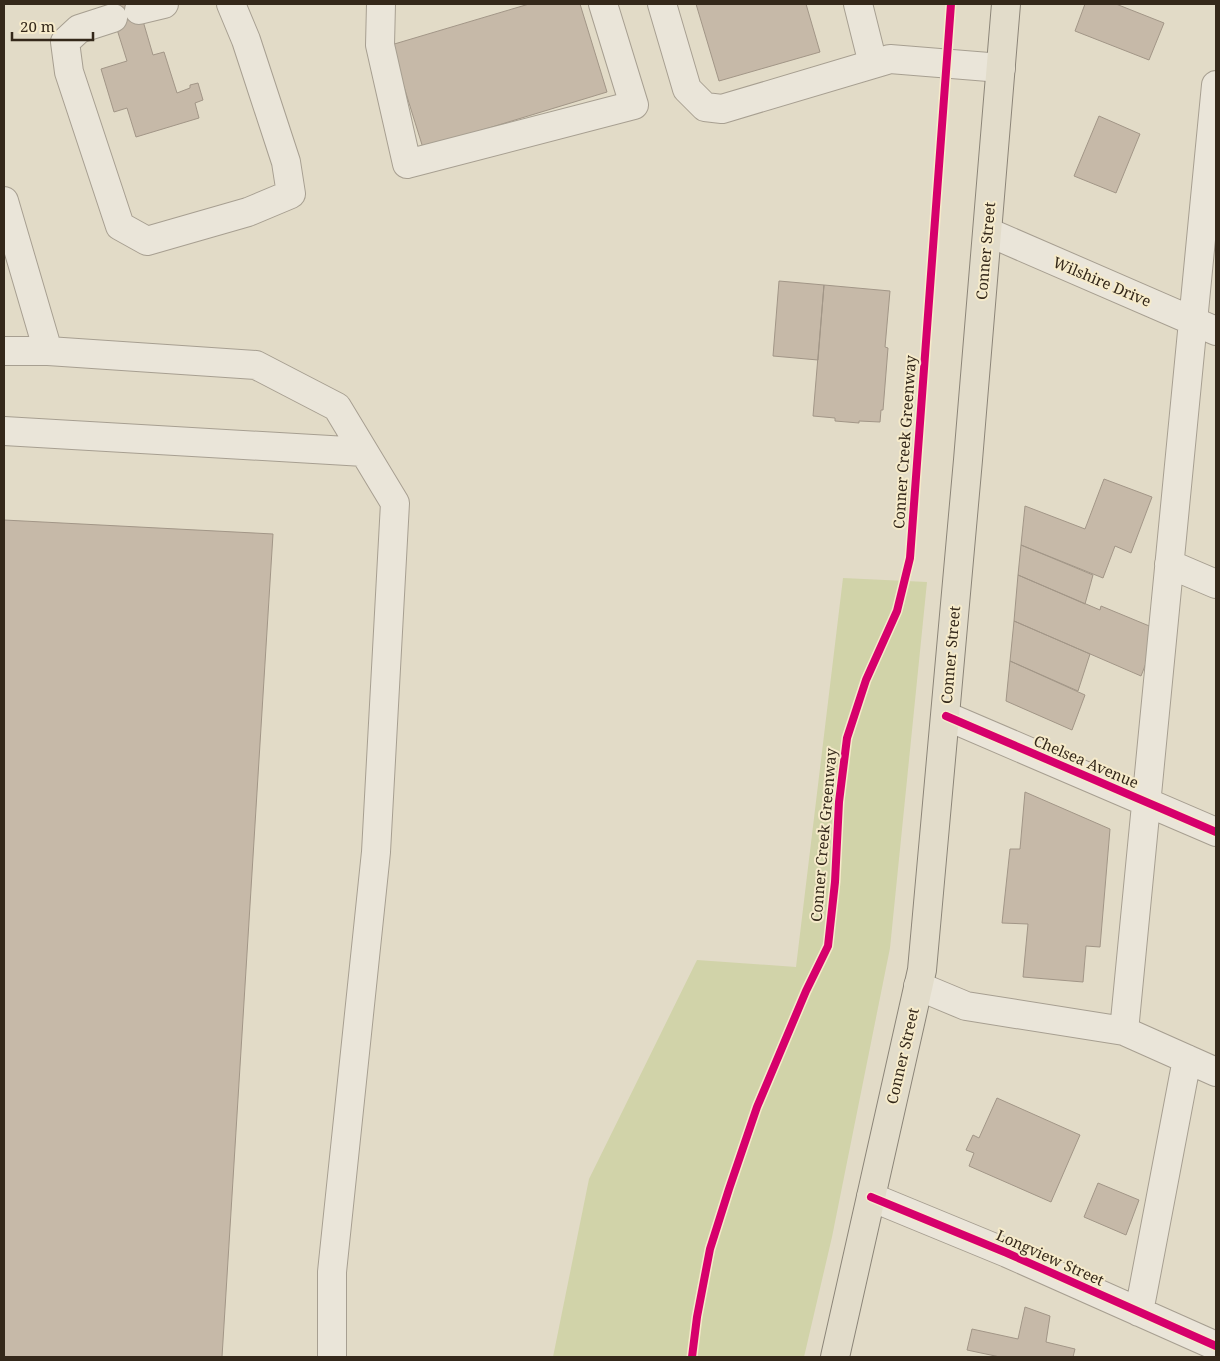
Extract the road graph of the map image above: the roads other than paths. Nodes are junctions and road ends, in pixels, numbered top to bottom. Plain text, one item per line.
1 (231, 4) edge
2 (381, 4) edge
3 (603, 4) edge
4 (662, 4) edge
5 (858, 4) edge
6 (1006, 4) edge
7 (114, 18) dead end
8 (873, 64) junction
9 (1001, 68) junction
10 (1216, 85) edge
11 (4, 201) edge
12 (988, 232) junction
13 (1205, 326) edge
14 (4, 350) edge
15 (48, 351) junction
16 (4, 431) edge
17 (364, 452) junction
18 (1169, 564) junction
19 (1216, 584) edge
20 (946, 716) junction
21 (1146, 802) junction
22 (1216, 832) edge
23 (918, 986) junction
24 (1124, 1031) junction
25 (1187, 1059) junction
26 (1216, 1072) edge
27 (871, 1197) junction
28 (1139, 1312) junction
29 (1216, 1346) edge
30 (332, 1357) edge
31 (835, 1357) edge

1 - 7 street
2 - 3 street
4 - 8 street
5 - 8 street
6 - 9 main road, Conner Street
8 - 9 street
9 - 12 main road, Conner Street
10 - 13 street
11 - 15 street
12 - 13 street, Wilshire Drive
12 - 20 main road, Conner Street
13 - 18 street
14 - 15 street
15 - 17 street
16 - 17 street
17 - 30 street
18 - 19 street
18 - 21 street
20 - 21 street, Chelsea Avenue
20 - 23 main road, Conner Street
21 - 22 street, Chelsea Avenue
21 - 24 street
23 - 24 street
23 - 27 main road, Conner Street
24 - 25 street
25 - 26 street
25 - 28 street
27 - 28 street, Longview Street
27 - 31 main road, Conner Street
28 - 29 street, Longview Street

